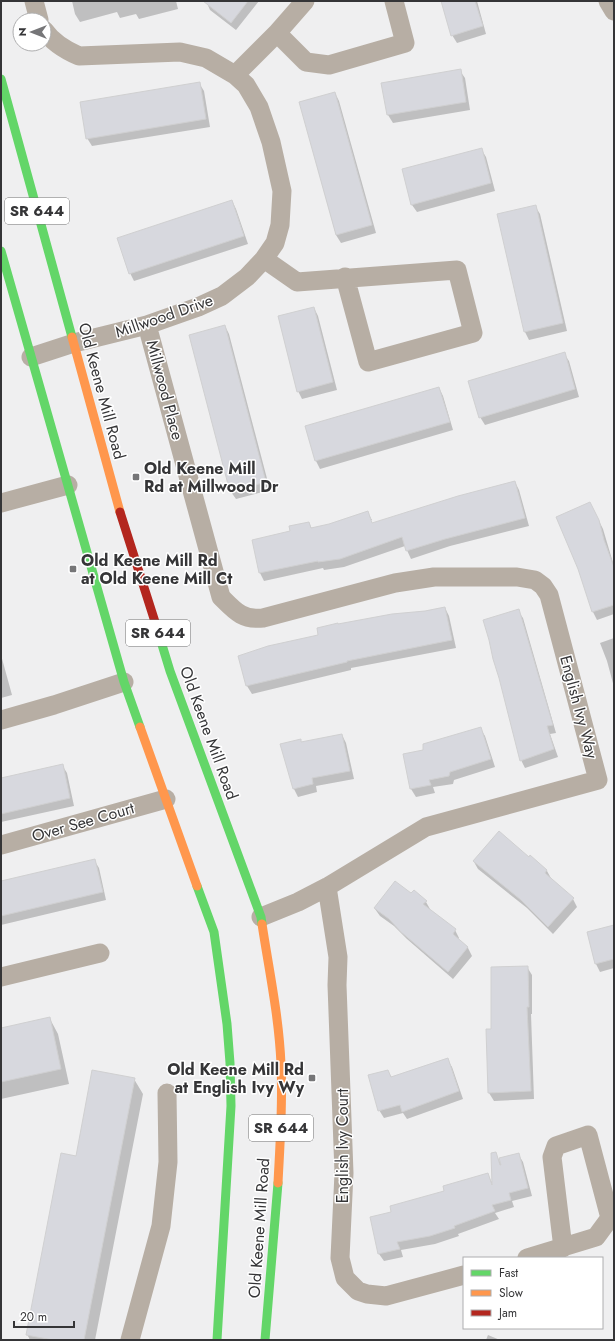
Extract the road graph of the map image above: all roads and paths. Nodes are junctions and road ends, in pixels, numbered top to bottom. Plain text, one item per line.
1 (34, 1) edge
2 (305, 1) edge
3 (394, 1) edge
4 (608, 1) edge
5 (614, 11) edge
6 (37, 12) edge
7 (277, 34) junction
8 (52, 40) edge
9 (235, 75) junction
10 (1, 79) edge
11 (1, 251) edge
12 (264, 259) junction
13 (346, 278) junction
14 (147, 324) junction
15 (74, 343) junction
16 (31, 357) junction
17 (68, 486) junction
18 (1, 503) edge
19 (235, 612) joint
20 (124, 682) junction
21 (1, 720) edge
22 (166, 798) junction
23 (1, 845) edge
24 (327, 887) junction
25 (260, 917) junction
26 (100, 953) dead end
27 (1, 977) edge
28 (167, 1093) dead end
29 (563, 1248) junction
30 (531, 1257) edge
31 (463, 1275) edge
32 (130, 1340) edge
33 (217, 1340) edge
34 (265, 1340) edge

1 - 6 street
2 - 7 street
3 - 7 street
4 - 5 street
7 - 9 street
8 - 9 street, Millwood Drive
9 - 12 street, Millwood Drive
10 - 15 main road, Old Keene Mill Road / SR 644
11 - 16 main road, SR 644
12 - 13 street
12 - 14 street, Millwood Drive
13 - 13 street
14 - 15 street, Millwood Drive
14 - 19 street, Millwood Place
15 - 16 street, Millwood Drive
15 - 25 main road, Old Keene Mill Road / SR 644
16 - 17 main road, SR 644
17 - 18 street
17 - 20 main road, SR 644
19 - 24 street, English Ivy Way
20 - 21 street
20 - 22 main road, SR 644
22 - 23 street, Over See Court
22 - 33 main road, SR 644
24 - 25 street, English Ivy Way
24 - 31 street, English Ivy Court
25 - 34 main road, Old Keene Mill Road / SR 644
26 - 27 street
28 - 32 street
29 - 29 street
29 - 30 street

